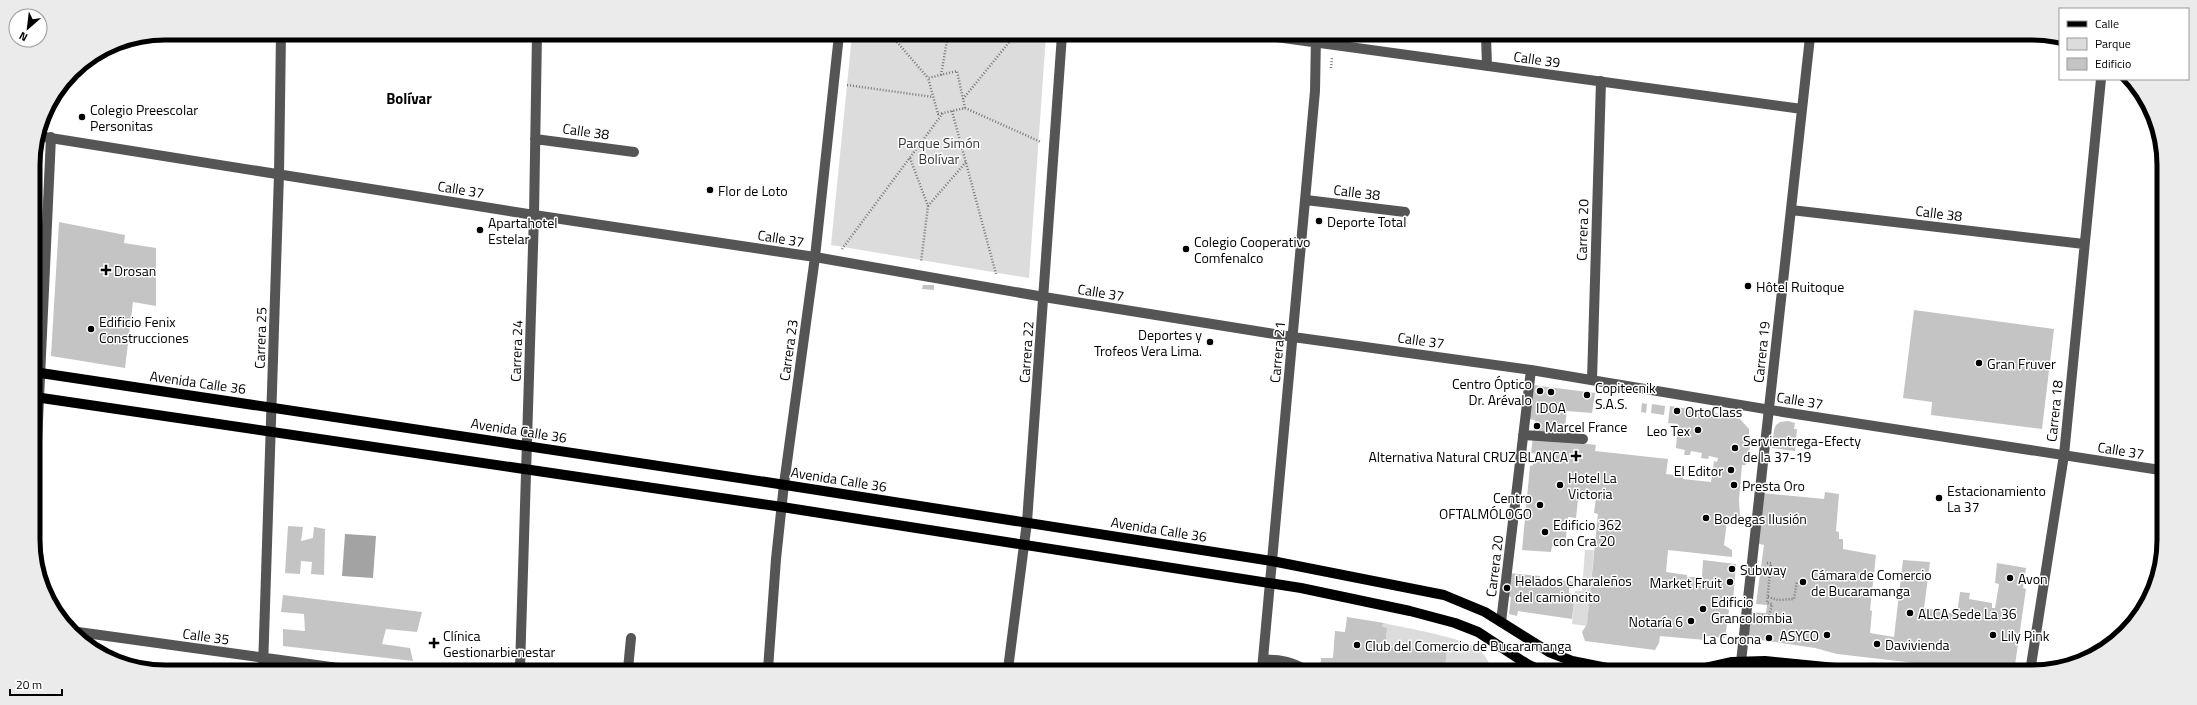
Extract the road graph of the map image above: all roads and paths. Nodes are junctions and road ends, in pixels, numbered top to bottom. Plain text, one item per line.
1 (280, 40) edge
2 (537, 40) edge
3 (838, 40) edge
4 (895, 40) edge
5 (947, 40) edge
6 (1011, 40) edge
7 (1062, 40) edge
8 (1317, 40) edge
9 (1323, 40) edge
10 (1486, 40) edge
11 (1810, 40) edge
12 (1487, 66) junction
13 (941, 75) junction
14 (928, 78) junction
15 (2101, 80) edge
16 (1601, 81) junction
17 (834, 83) junction
18 (933, 97) junction
19 (963, 100) junction
20 (965, 108) junction
21 (1802, 109) junction
22 (952, 111) junction
23 (943, 113) junction
24 (43, 136) edge
25 (51, 137) junction
26 (535, 139) junction
27 (1054, 148) junction
28 (634, 152) dead end
29 (910, 158) junction
30 (966, 162) junction
31 (279, 174) junction
32 (1306, 200) junction
33 (928, 206) junction
34 (1790, 210) junction
35 (1405, 212) dead end
36 (534, 215) junction
37 (2084, 244) junction
38 (815, 257) junction
39 (833, 260) junction
40 (919, 275) junction
41 (1000, 289) junction
42 (1044, 297) junction
43 (40, 336) edge
44 (1293, 337) junction
45 (1531, 370) junction
46 (40, 372) edge
47 (1592, 380) junction
48 (40, 397) edge
49 (272, 407) junction
50 (1768, 409) junction
51 (272, 431) junction
52 (1523, 435) junction
53 (1583, 439) dead end
54 (527, 445) junction
55 (2064, 455) junction
56 (526, 469) junction
57 (2157, 470) edge
58 (784, 484) junction
59 (782, 508) junction
60 (1027, 522) junction
61 (1024, 545) junction
62 (1272, 561) junction
63 (1771, 563) dead end
64 (1797, 581) dead end
65 (1270, 583) junction
66 (1768, 597) junction
67 (1769, 617) dead end
68 (1501, 622) junction
69 (82, 633) edge
70 (631, 638) dead end
71 (264, 663) edge
72 (1527, 664) edge
73 (294, 665) edge
74 (520, 665) edge
75 (628, 665) edge
76 (768, 665) edge
77 (1009, 665) edge
78 (1263, 665) edge
79 (1297, 665) edge
80 (1592, 665) edge
81 (1741, 665) edge
82 (1750, 665) edge
83 (1806, 665) edge
84 (2031, 665) edge

1 - 31 street, Carrera 25
2 - 26 street, Carrera 24
3 - 17 street, Carrera 23
4 - 14 path
5 - 13 path
6 - 19 path
7 - 27 street, Carrera 22
8 - 32 street, Carrera 21
9 - 12 street, Calle 39
10 - 12 street
11 - 21 street, Carrera 19
12 - 16 street, Calle 39
13 - 14 path
13 - 19 path
14 - 18 path
15 - 37 street, Carrera 18
16 - 21 street, Calle 39
16 - 47 street, Carrera 20
17 - 18 path
17 - 38 street, Carrera 23
18 - 23 path
19 - 20 path
20 - 22 path
20 - 27 path
21 - 34 street, Carrera 19
22 - 23 path
22 - 30 path
23 - 29 path
24 - 25 street, Calle 37
25 - 31 street, Calle 37
25 - 43 street
26 - 28 street, Calle 38
26 - 36 street, Carrera 24
27 - 42 street, Carrera 22
29 - 33 path
29 - 39 path
30 - 33 path
30 - 41 path
31 - 36 street, Calle 37
31 - 49 street, Carrera 25
32 - 35 street, Calle 38
32 - 44 street, Carrera 21
33 - 40 path
34 - 37 street, Calle 38
34 - 50 street, Carrera 19
36 - 38 street, Calle 37
36 - 54 street, Carrera 24
37 - 55 street, Carrera 18
38 - 39 street, Calle 37
38 - 58 street, Carrera 23
39 - 40 street, Calle 37
40 - 41 street, Calle 37
41 - 42 street, Calle 37
42 - 44 street, Calle 37
42 - 60 street, Carrera 22
44 - 45 street, Calle 37
44 - 62 street, Carrera 21
45 - 47 street, Calle 37
45 - 52 street, Carrera 20
46 - 49 main road, Avenida Calle 36
47 - 50 street, Calle 37
48 - 51 main road
49 - 51 street, Carrera 25
49 - 54 main road, Avenida Calle 36
50 - 55 street, Calle 37
50 - 81 street, Carrera 19
51 - 56 main road
51 - 71 street, Carrera 25
52 - 53 street
52 - 68 street, Carrera 20
54 - 56 street, Carrera 24
54 - 58 main road, Avenida Calle 36
55 - 57 street, Calle 37
55 - 84 street, Carrera 18
56 - 59 main road
56 - 74 street, Carrera 24
58 - 59 street, Carrera 23
58 - 60 main road, Avenida Calle 36
59 - 61 main road
59 - 76 street, Carrera 23
60 - 61 street, Carrera 22
60 - 62 main road, Avenida Calle 36
61 - 65 main road
61 - 77 street, Carrera 22
62 - 65 street, Carrera 21
62 - 68 main road, Avenida Calle 36
63 - 66 path
64 - 66 path
65 - 72 main road
65 - 78 street, Carrera 21
66 - 67 path
68 - 80 main road, Avenida Calle 36
69 - 71 street, Calle 35
70 - 75 street
71 - 73 street, Calle 35
78 - 79 street
82 - 83 main road

